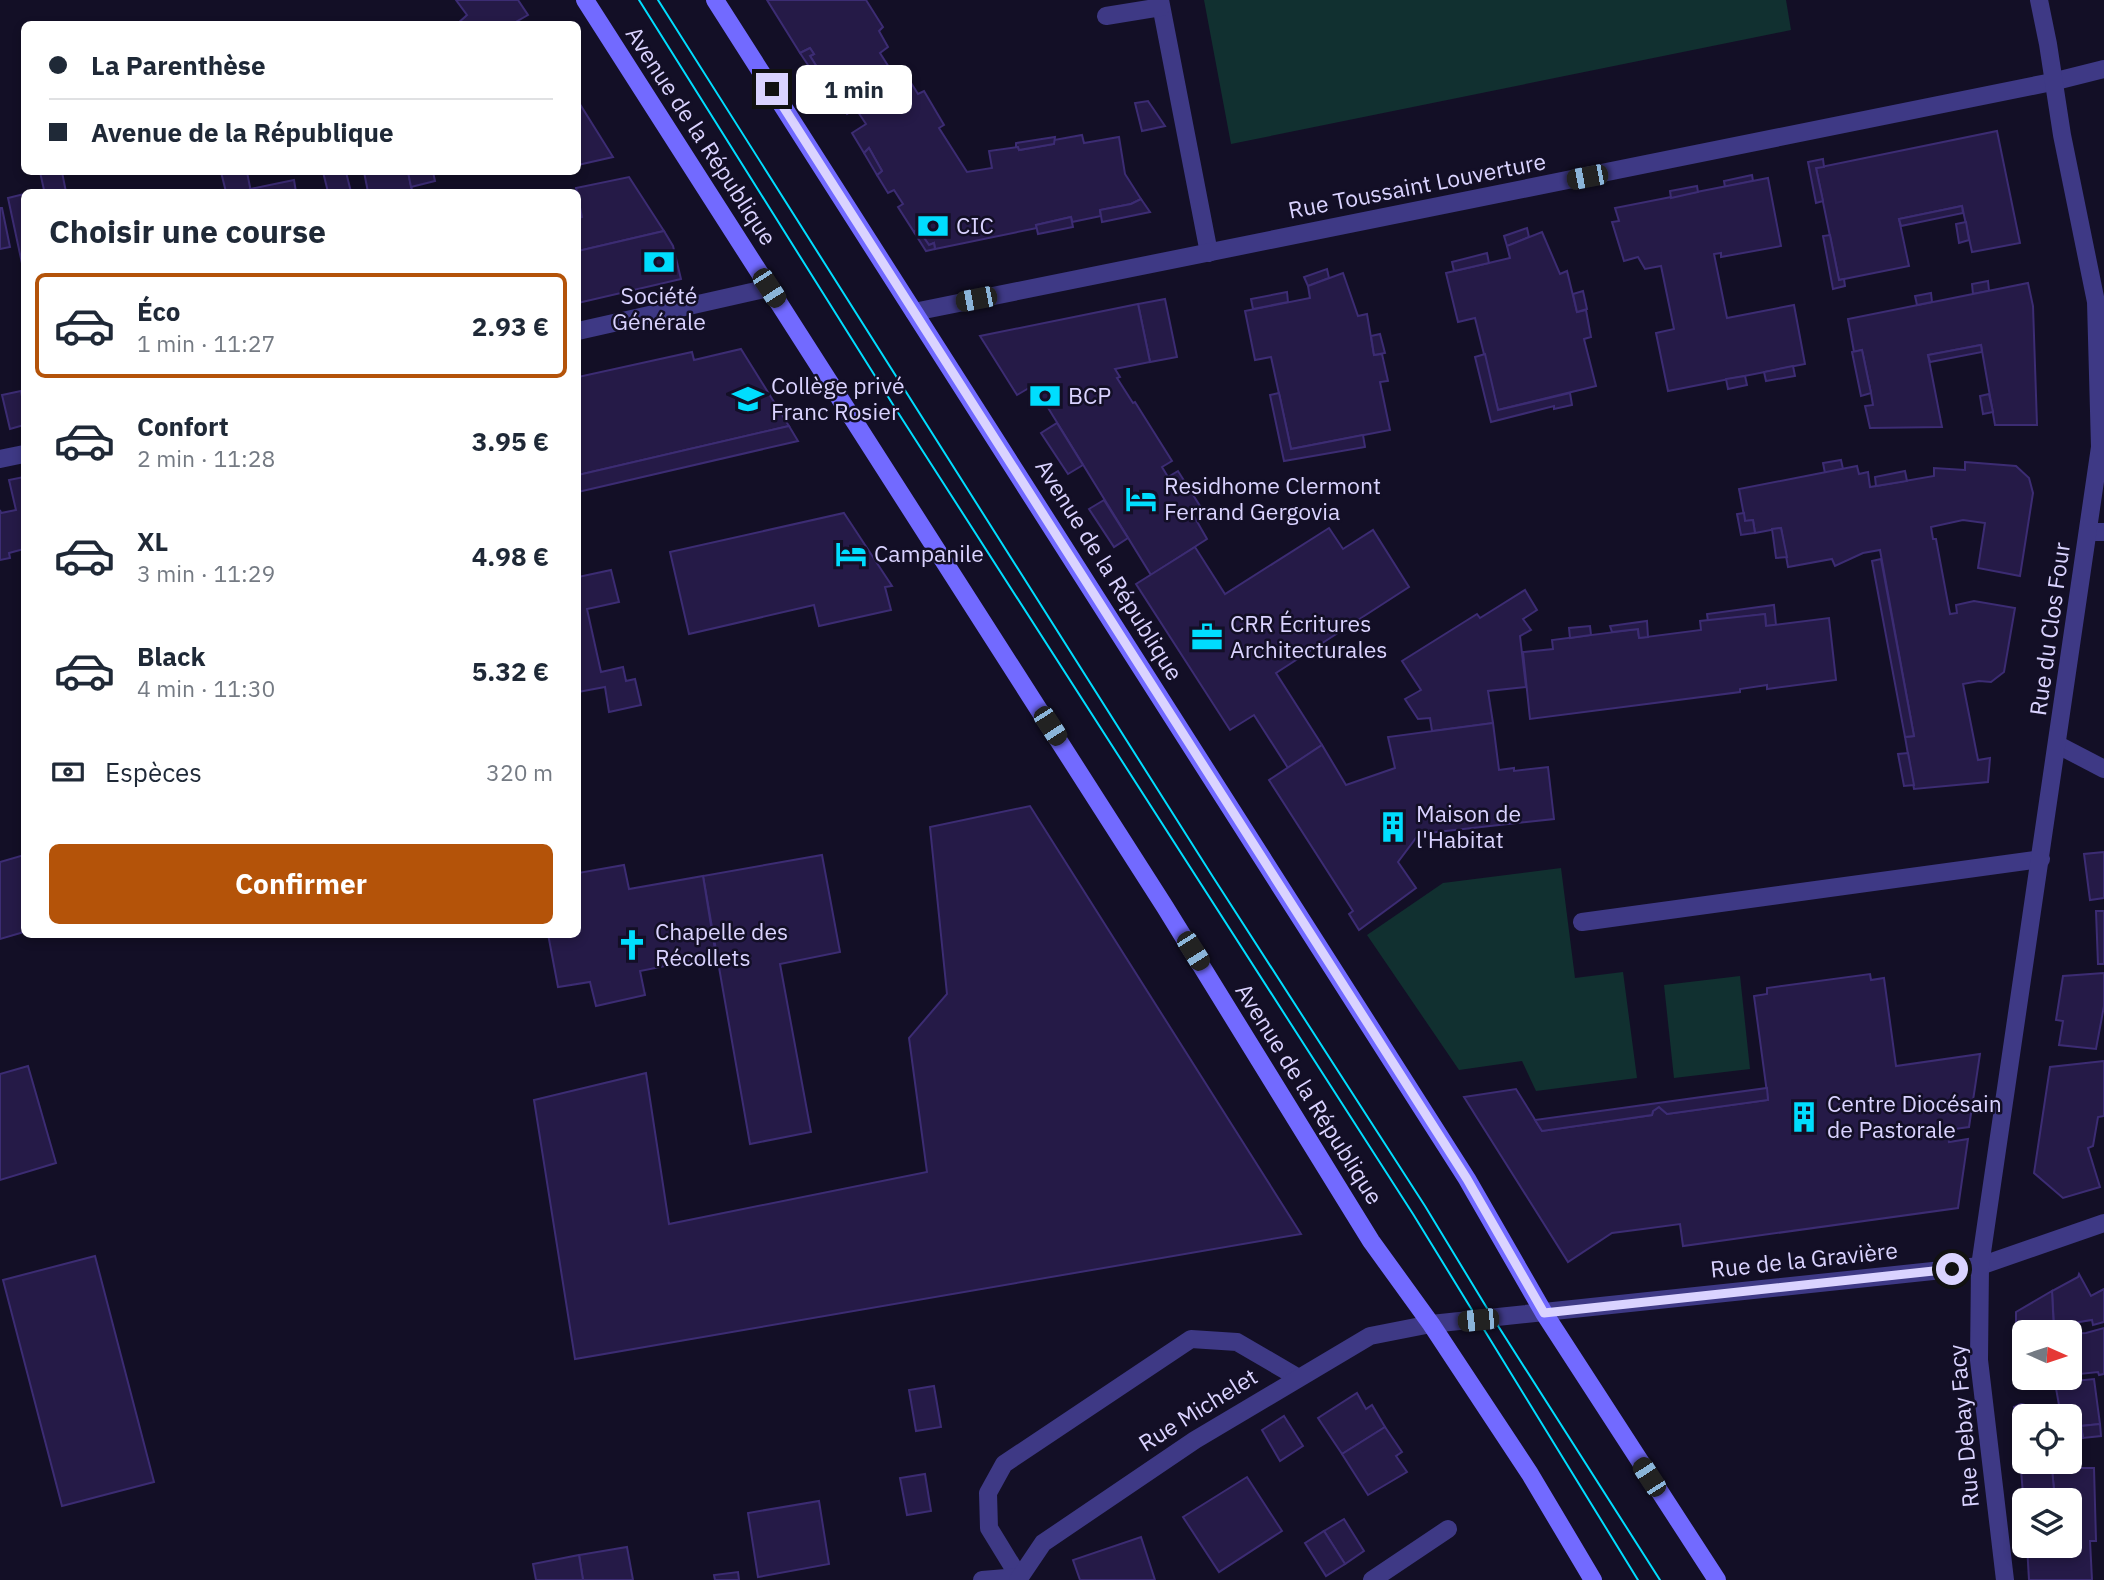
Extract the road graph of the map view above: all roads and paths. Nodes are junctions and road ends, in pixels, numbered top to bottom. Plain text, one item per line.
1 (585, 0) edge
2 (715, 0) edge
3 (2039, 0) edge
4 (1160, 3) edge
5 (1106, 16) dead end
6 (2104, 69) edge
7 (2052, 82) junction
8 (1209, 253) junction
9 (769, 288) junction
10 (914, 312) junction
11 (581, 330) edge
12 (21, 455) edge
13 (0, 459) edge
14 (2096, 532) edge
15 (2058, 745) junction
16 (2104, 769) edge
17 (2041, 859) junction
18 (1582, 922) dead end
19 (2104, 1223) edge
20 (1980, 1266) junction
21 (1544, 1313) junction
22 (1431, 1324) junction
23 (1297, 1377) junction
24 (1448, 1529) dead end
25 (1018, 1578) edge
26 (982, 1580) edge
27 (1372, 1580) edge
28 (1593, 1580) edge
29 (1717, 1580) edge
30 (2005, 1580) edge

1 - 9 main road, Avenue de la République
2 - 10 main road, Avenue de la République
3 - 7 street, Rue du Clos Four
4 - 5 street
4 - 8 street
6 - 7 street, Rue Toussaint Louverture
7 - 8 street, Rue Toussaint Louverture
7 - 14 street, Rue du Clos Four
8 - 10 street, Rue Toussaint Louverture
9 - 11 street
9 - 22 main road, Avenue de la République
10 - 21 main road, Avenue de la République
12 - 13 street
14 - 15 street, Rue du Clos Four
15 - 16 street
15 - 17 street, Rue du Clos Four
17 - 18 street
17 - 20 street, Rue du Clos Four
19 - 20 street, Rue de la Gravière
20 - 21 street, Rue de la Gravière
20 - 30 street, Rue Debay Facy
21 - 22 street
21 - 29 main road, Avenue de la République
22 - 23 street, Rue Michelet
22 - 28 main road, Avenue de la République
23 - 25 street, Rue Michelet
23 - 25 street
24 - 27 street
25 - 26 street

